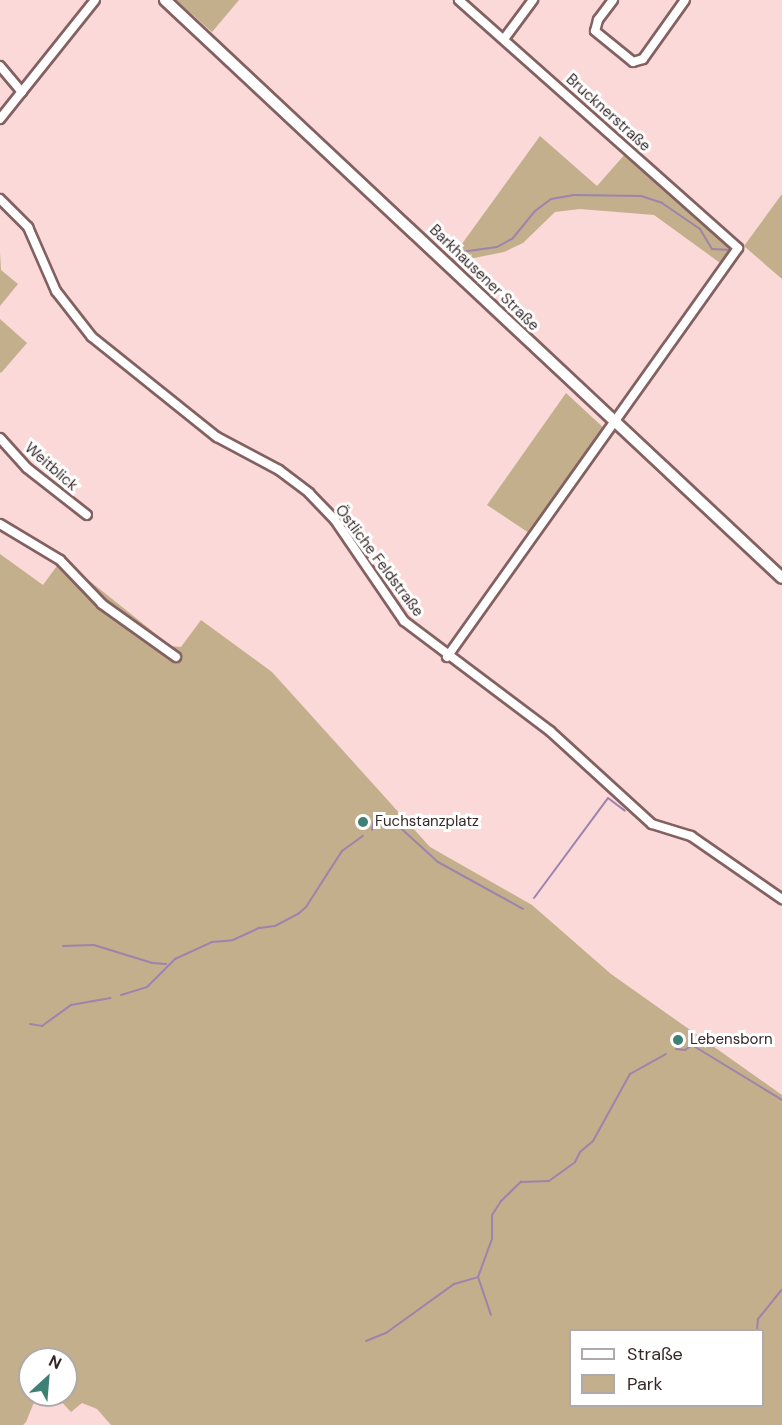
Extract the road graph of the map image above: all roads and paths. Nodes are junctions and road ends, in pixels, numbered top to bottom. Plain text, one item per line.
1 (95, 0) edge
2 (165, 0) edge
3 (459, 0) edge
4 (533, 0) edge
5 (613, 0) edge
6 (685, 0) edge
7 (504, 39) junction
8 (0, 66) edge
9 (22, 92) junction
10 (0, 118) edge
11 (0, 199) edge
12 (615, 424) junction
13 (0, 438) edge
14 (87, 515) dead end
15 (0, 524) edge
16 (782, 578) edge
17 (176, 657) dead end
18 (447, 657) junction
19 (782, 900) edge

1 - 9 street
2 - 12 main road, Barkhausener Straße
3 - 7 street, Brucknerstraße
4 - 7 street
5 - 6 street
7 - 12 street, Brucknerstraße
8 - 9 street
9 - 10 street
11 - 18 street, Östliche Feldstraße
12 - 16 main road, Barkhausener Straße
12 - 18 street
13 - 14 street, Weitblick
15 - 17 street
18 - 19 street, Östliche Feldstraße

